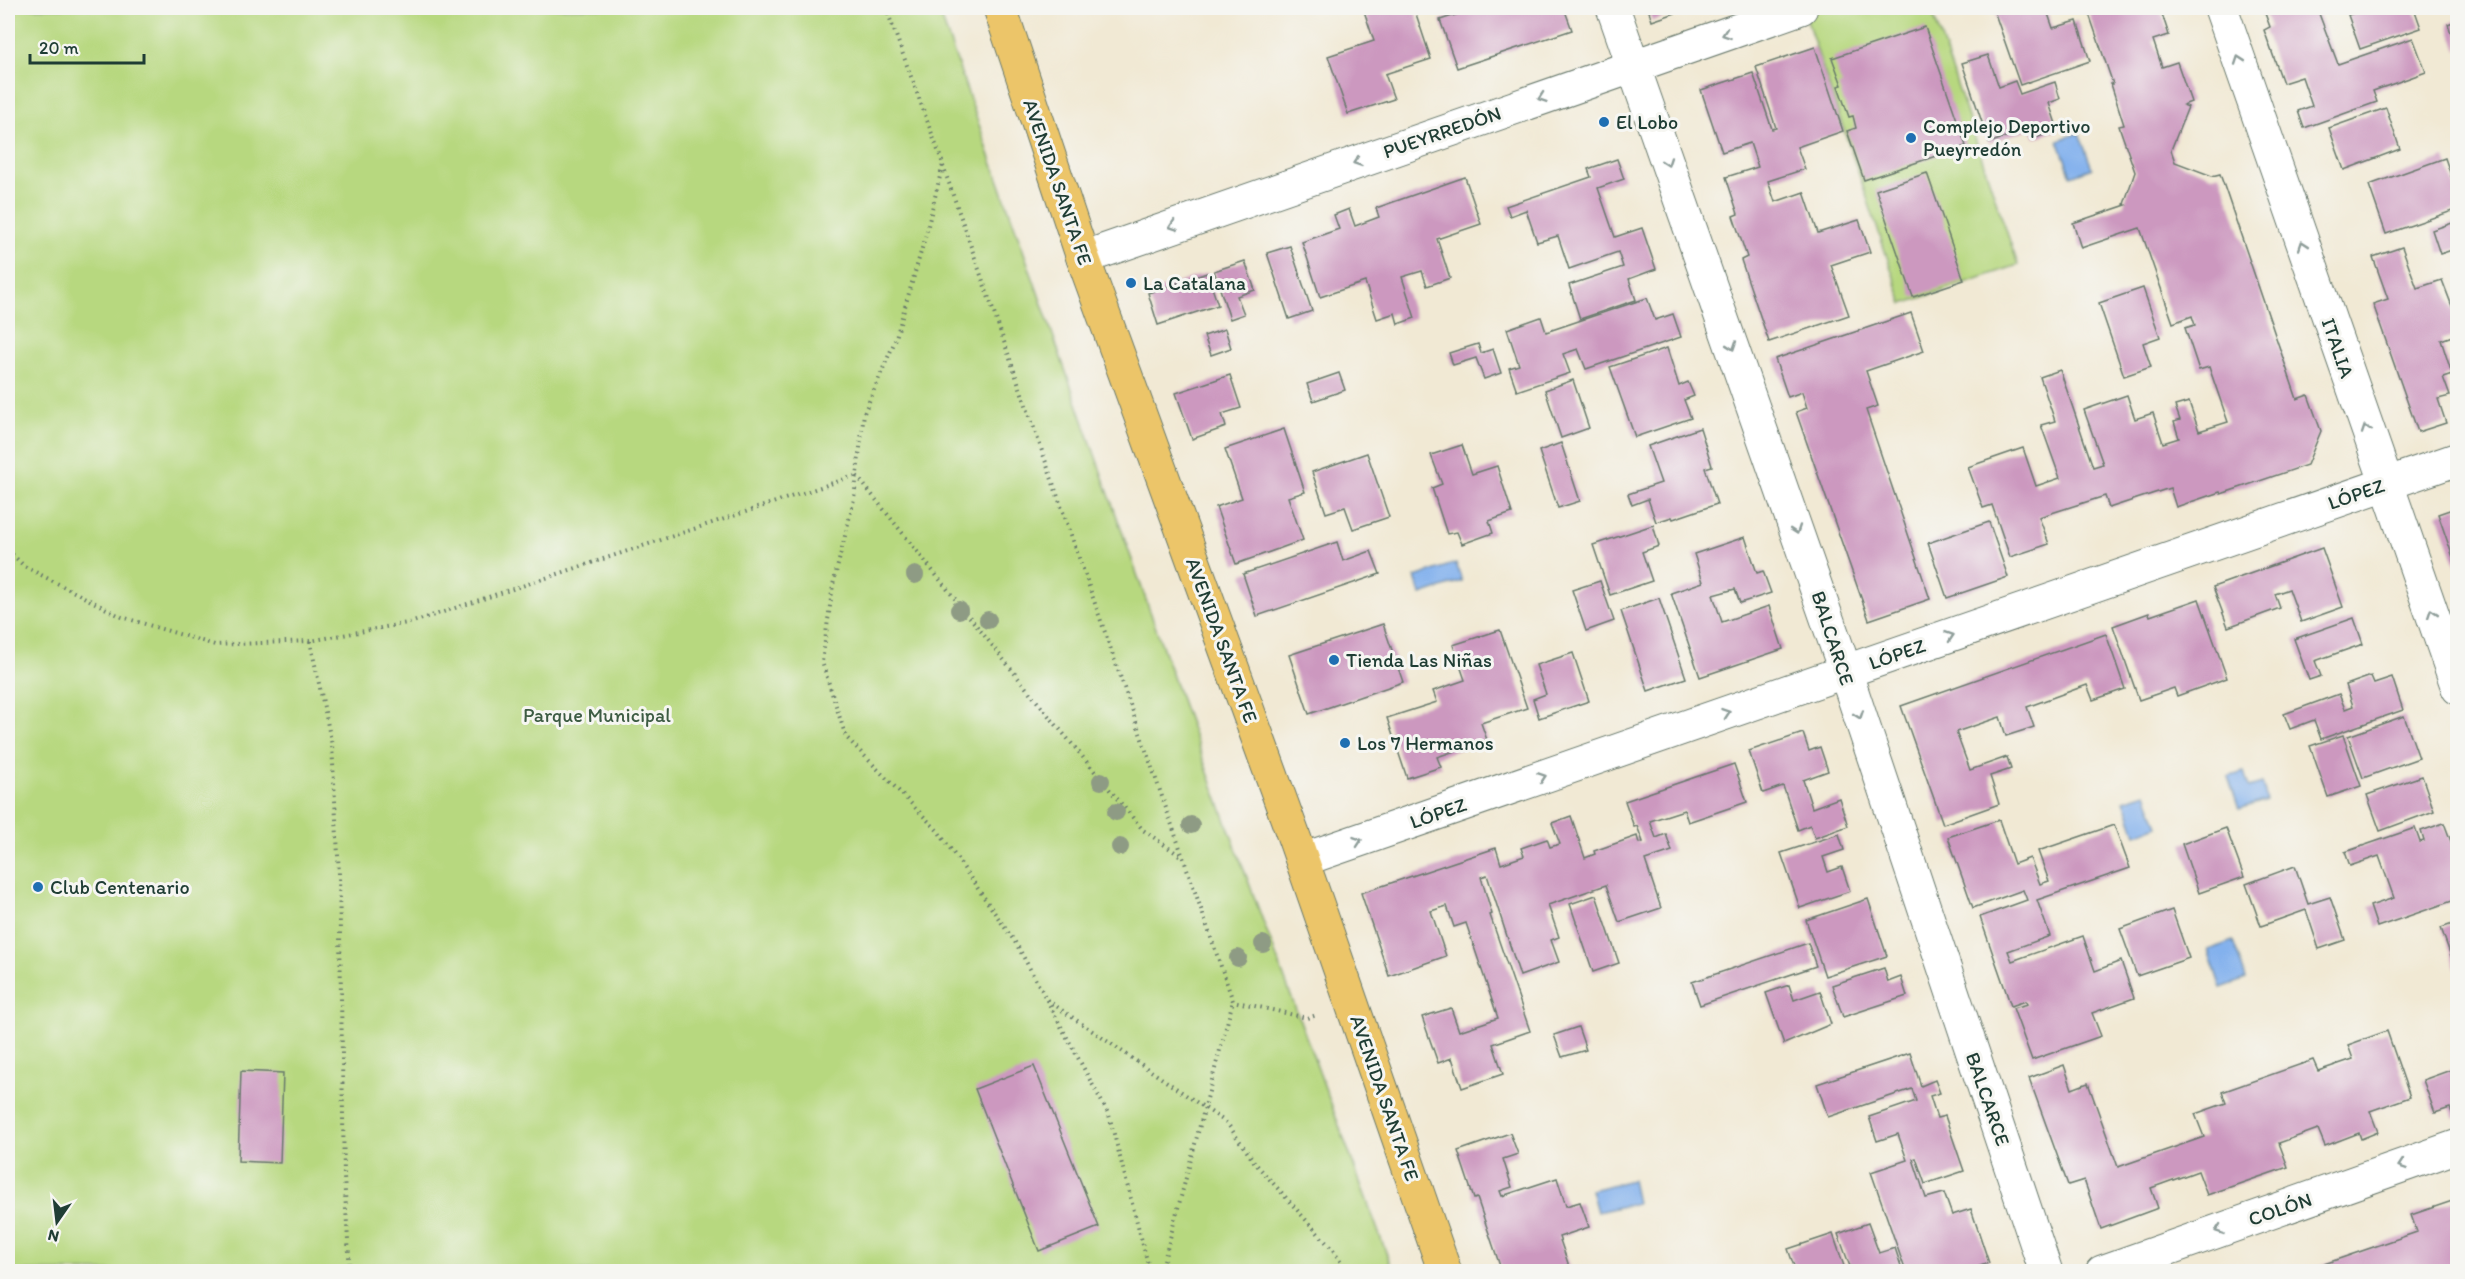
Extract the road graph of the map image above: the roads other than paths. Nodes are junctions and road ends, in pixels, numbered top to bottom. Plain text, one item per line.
1 (1000, 8) edge
2 (1613, 8) edge
3 (1801, 8) edge
4 (2221, 8) edge
5 (1634, 66) junction
6 (1083, 258) junction
7 (2457, 459) edge
8 (2387, 483) junction
9 (1844, 672) junction
10 (2457, 688) edge
11 (1302, 860) junction
12 (2457, 1146) edge
13 (1445, 1272) edge
14 (2046, 1272) edge
15 (2102, 1272) edge

1 - 6 main road, AVENIDA SANTA FE
2 - 5 street, BALCARCE
3 -> 5 street, PUEYRREDÓN
8 -> 4 street, ITALIA
5 -> 6 street, PUEYRREDÓN
5 -> 9 street, BALCARCE
6 - 11 main road, AVENIDA SANTA FE
7 - 8 street, LÓPEZ
9 -> 8 street, LÓPEZ
10 -> 8 street, ITALIA
11 -> 9 street, LÓPEZ
9 -> 14 street, BALCARCE
11 - 13 main road, AVENIDA SANTA FE
12 -> 15 street, COLÓN

